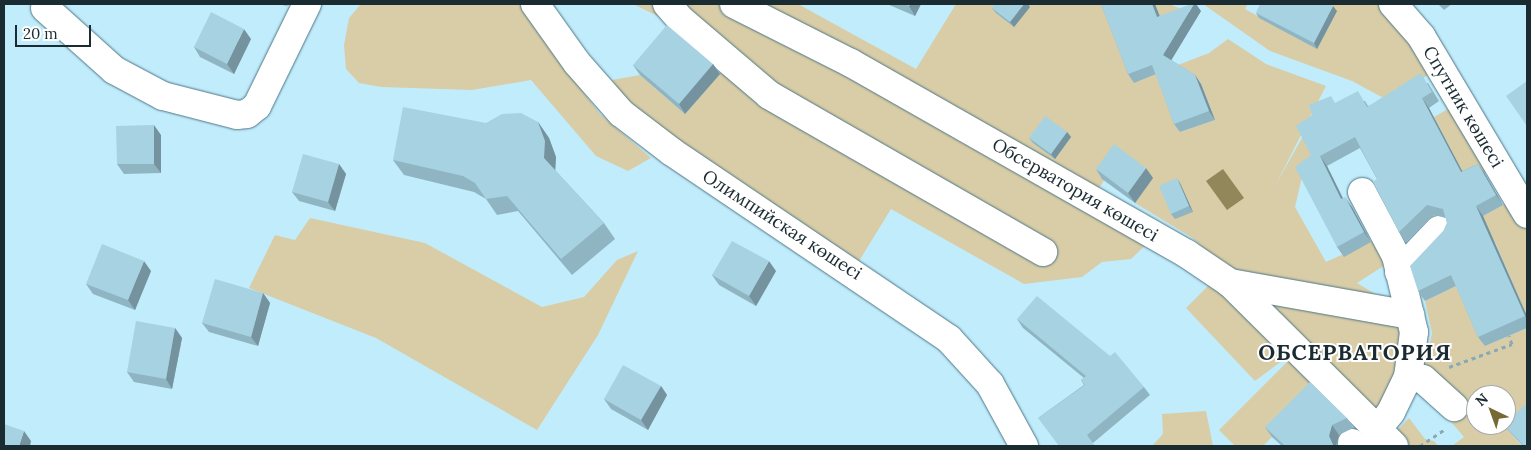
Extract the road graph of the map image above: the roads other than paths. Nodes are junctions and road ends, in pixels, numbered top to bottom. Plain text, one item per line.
1 (307, 4) edge
2 (535, 4) edge
3 (667, 4) edge
4 (734, 4) edge
5 (1393, 4) edge
6 (45, 8) dead end
7 (1362, 192) dead end
8 (1527, 214) edge
9 (1439, 230) dead end
10 (1043, 252) dead end
11 (1397, 264) junction
12 (1230, 283) junction
13 (1410, 315) junction
14 (1416, 378) junction
15 (1454, 407) dead end
16 (1370, 442) edge
17 (1024, 446) edge

1 - 6 street
2 - 17 street, Олимпийская көшесі
3 - 10 street
4 - 12 street, Обсерватория көшесі
5 - 8 street, Спутник көшесі
7 - 11 street, Обсерватория көшесі
9 - 11 street
11 - 13 street, Обсерватория көшесі
12 - 13 street
12 - 16 street, Обсерватория көшесі
13 - 14 street, Обсерватория көшесі
14 - 15 street
14 - 16 street, Обсерватория көшесі

